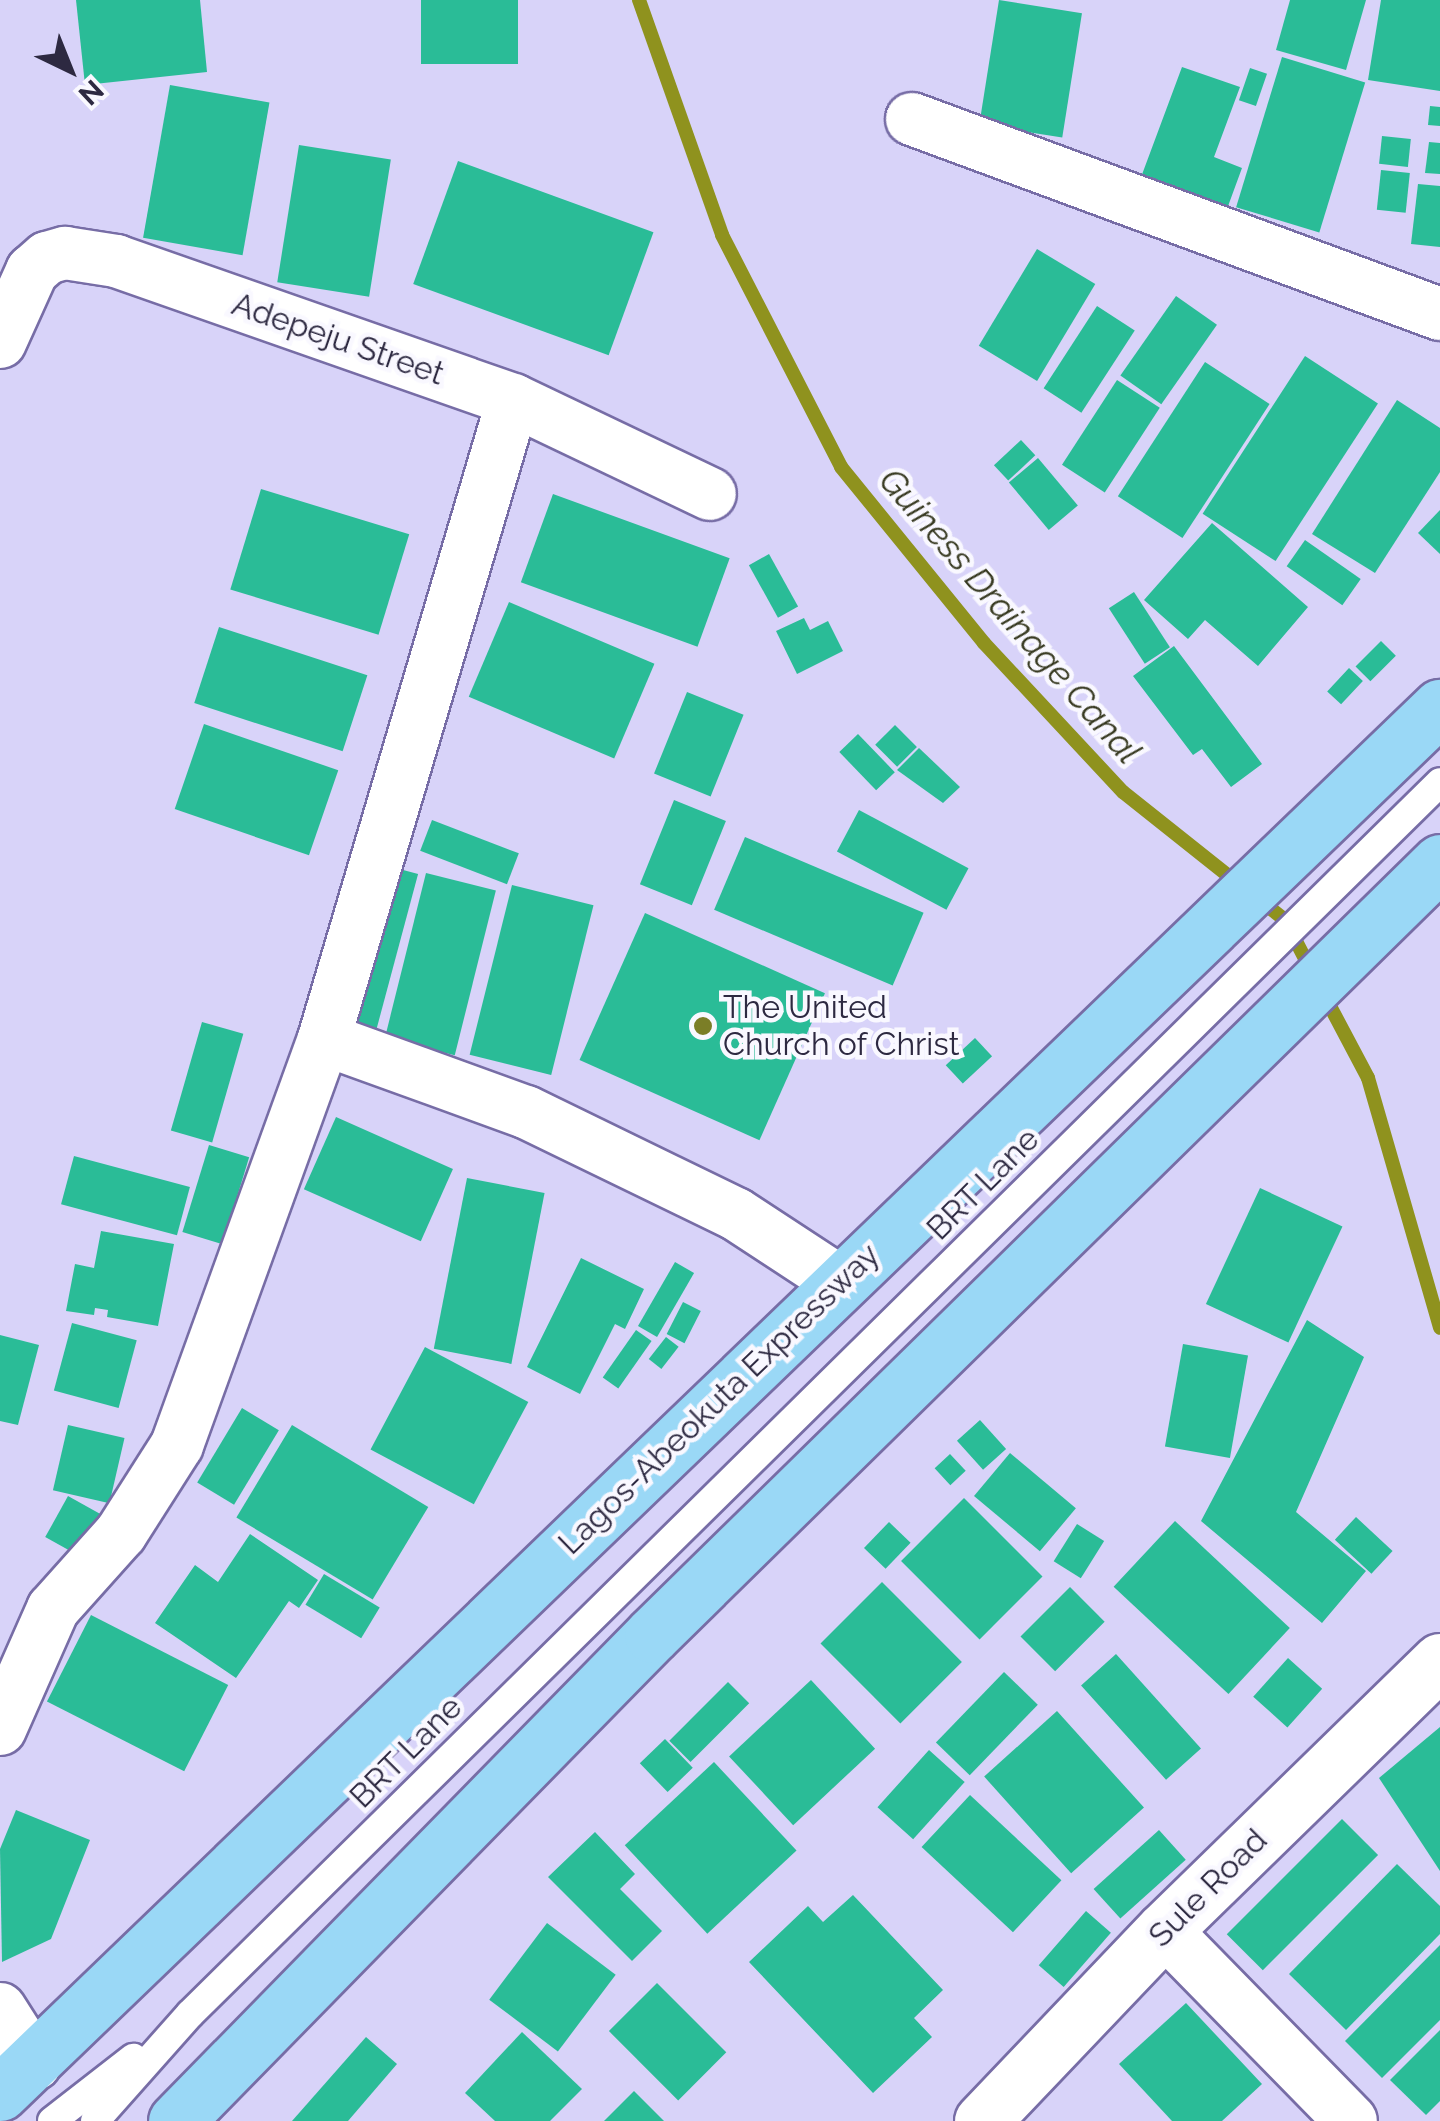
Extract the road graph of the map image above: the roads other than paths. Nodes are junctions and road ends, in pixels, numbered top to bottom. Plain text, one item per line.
1 (912, 119) dead end
2 (1440, 314) edge
3 (0, 342) edge
4 (513, 400) junction
5 (710, 494) dead end
6 (1440, 707) edge
7 (1440, 782) edge
8 (1334, 849) junction
9 (1440, 862) edge
10 (324, 1039) junction
11 (840, 1282) junction
12 (1440, 1661) edge
13 (0, 1730) edge
14 (1164, 1930) junction
15 (0, 2010) edge
16 (190, 2014) junction
17 (18, 2078) edge
18 (52, 2121) edge
19 (95, 2121) edge
20 (176, 2121) edge
21 (982, 2121) edge
22 (1350, 2121) edge

1 - 2 street
3 - 4 street, Adepeju Street
4 - 5 street, Adepeju Street
4 - 10 street
6 - 8 highway, Lagos-Abeokuta Expressway
7 - 8 lane, BRT Lane
8 - 11 highway, Lagos-Abeokuta Expressway
8 - 16 lane, BRT Lane
9 - 20 highway
10 - 11 street
10 - 13 street
11 - 17 highway, Lagos-Abeokuta Expressway
12 - 14 street, Sule Road
14 - 21 street, Sule Road
14 - 22 street
15 - 17 street
16 - 18 lane, BRT Lane
16 - 19 lane, BRT Lane

